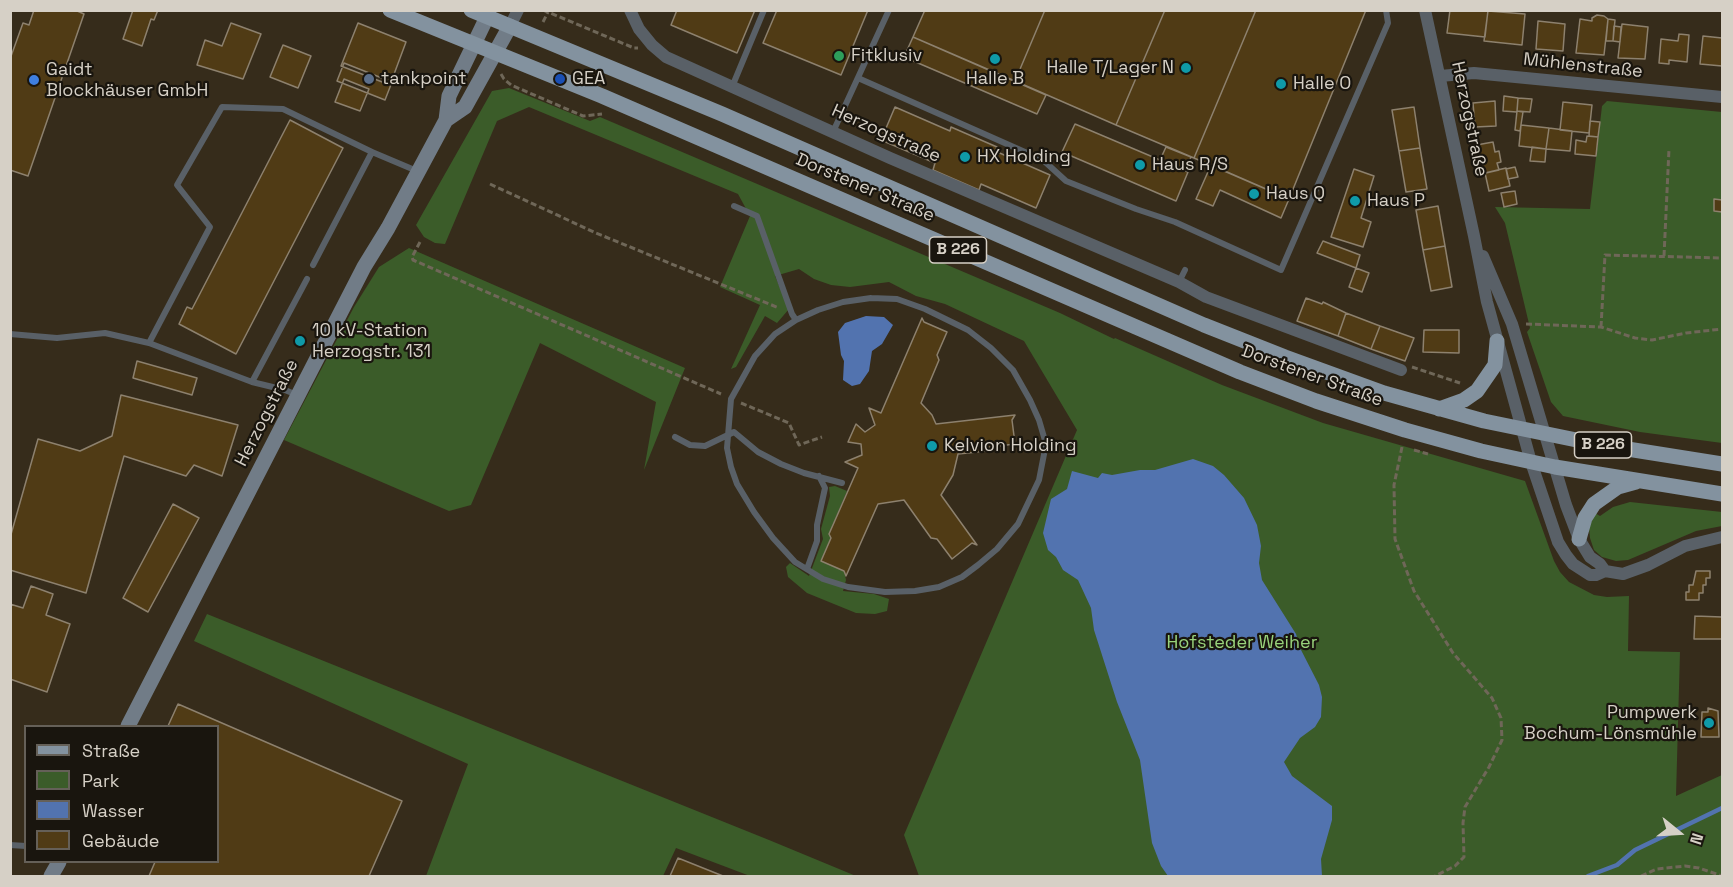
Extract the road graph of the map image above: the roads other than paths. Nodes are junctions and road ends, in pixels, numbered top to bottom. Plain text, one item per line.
1 (390, 10) edge
2 (471, 10) edge
3 (518, 10) edge
4 (630, 10) edge
5 (764, 10) edge
6 (889, 10) edge
7 (1386, 10) edge
8 (1425, 10) edge
9 (489, 14) edge
10 (510, 26) junction
11 (474, 44) junction
12 (495, 53) junction
13 (1440, 76) junction
14 (858, 78) junction
15 (732, 87) junction
16 (1722, 97) edge
17 (446, 120) junction
18 (833, 132) junction
19 (372, 152) junction
20 (418, 172) junction
21 (734, 206) dead end
22 (1474, 236) junction
23 (313, 265) dead end
24 (1185, 270) dead end
25 (307, 279) dead end
26 (1179, 282) junction
27 (796, 320) junction
28 (10, 334) edge
29 (1497, 341) junction
30 (149, 343) junction
31 (1401, 370) road end
32 (252, 382) junction
33 (298, 396) junction
34 (1439, 409) junction
35 (1522, 430) junction
36 (727, 435) junction
37 (1546, 435) junction
38 (675, 437) dead end
39 (1531, 462) junction
40 (1722, 464) edge
41 (1555, 467) junction
42 (819, 476) junction
43 (1639, 481) junction
44 (842, 483) dead end
45 (1722, 494) edge
46 (1722, 537) edge
47 (1579, 539) junction
48 (807, 569) junction
49 (1605, 571) junction
50 (129, 725) edge

1 - 11 main road, Dorstener Straße / B 226
2 - 9 main road, Dorstener Straße / B 226
3 - 10 street, Herzogstraße
4 - 15 street, Herzogstraße
5 - 15 lane
6 - 14 lane
7 - 14 lane
8 - 13 street, Herzogstraße
9 - 10 main road, Dorstener Straße / B 226
9 - 11 street, Herzogstraße
10 - 12 street, Herzogstraße
10 - 34 main road, Dorstener Straße / B 226
11 - 12 main road, Dorstener Straße / B 226
11 - 17 street, Herzogstraße
12 - 17 street, Herzogstraße
12 - 39 main road, Dorstener Straße / B 226
13 - 16 street, Mühlenstraße
13 - 22 street, Herzogstraße
14 - 18 lane
15 - 18 street, Herzogstraße
17 - 20 street, Herzogstraße
18 - 26 street, Herzogstraße
19 - 20 lane
19 - 23 lane
19 - 30 lane
20 - 33 street, Herzogstraße
21 - 27 lane
22 - 29 street, Herzogstraße
22 - 37 street, Herzogstraße
24 - 26 lane
25 - 32 lane
26 - 31 street, Herzogstraße
27 - 36 lane
27 - 48 lane
28 - 30 lane
29 - 34 main road
29 - 35 street, Herzogstraße
30 - 32 lane
32 - 33 lane
33 - 50 street, Herzogstraße
34 - 35 main road, Dorstener Straße / B 226
35 - 37 main road, Dorstener Straße / B 226
35 - 39 street
36 - 38 lane
36 - 42 lane
36 - 48 lane
37 - 40 main road, Dorstener Straße / B 226
37 - 41 street
39 - 41 main road, Dorstener Straße / B 226
39 - 49 street
41 - 43 main road, Dorstener Straße / B 226
41 - 47 street
42 - 44 lane
42 - 48 lane
43 - 45 main road, Dorstener Straße / B 226
43 - 47 main road
46 - 49 street
47 - 49 street

